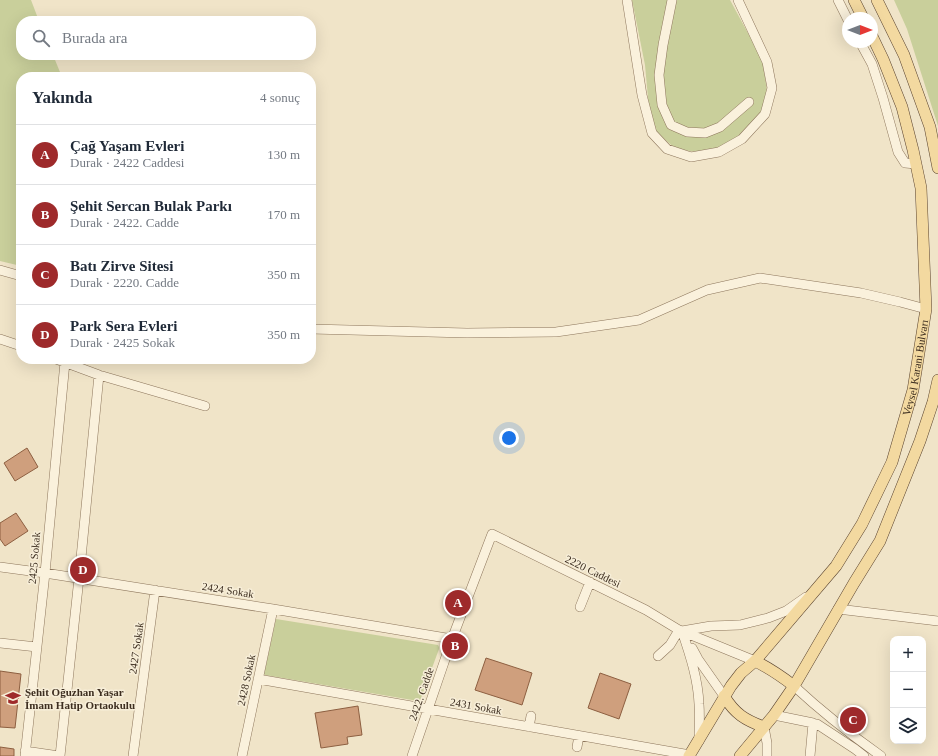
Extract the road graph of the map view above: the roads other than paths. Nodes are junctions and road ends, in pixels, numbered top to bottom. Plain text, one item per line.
1 (627, 0) edge
2 (672, 0) edge
3 (738, 0) edge
4 (838, 0) edge
5 (854, 0) edge
6 (877, 0) edge
7 (844, 12) edge
8 (860, 12) edge
9 (863, 48) edge
10 (878, 48) edge
11 (749, 102) dead end
12 (916, 164) junction
13 (938, 168) edge
14 (0, 270) edge
15 (16, 275) edge
16 (926, 309) junction
17 (316, 329) edge
18 (0, 339) edge
19 (16, 344) edge
20 (60, 364) edge
21 (68, 364) edge
22 (99, 375) junction
23 (938, 380) edge
24 (205, 406) dead end
25 (492, 534) joint
26 (0, 567) edge
27 (45, 573) junction
28 (79, 578) junction
29 (590, 582) junction
30 (155, 590) junction
31 (813, 592) junction
32 (580, 607) dead end
33 (273, 609) junction
34 (838, 609) junction
35 (938, 621) edge
36 (681, 630) junction
37 (452, 639) junction
38 (0, 643) edge
39 (37, 647) junction
40 (658, 656) dead end
41 (755, 662) junction
42 (258, 679) junction
43 (794, 686) junction
44 (724, 696) junction
45 (428, 710) junction
46 (774, 715) junction
47 (531, 716) dead end
48 (813, 723) junction
49 (529, 727) junction
50 (764, 727) junction
51 (579, 736) junction
52 (699, 741) junction
53 (577, 747) dead end
54 (25, 754) edge
55 (59, 756) edge
56 (133, 756) edge
57 (242, 756) edge
58 (412, 756) edge
59 (690, 756) edge
60 (740, 756) edge
61 (767, 756) edge
62 (810, 756) edge
63 (864, 756) edge
64 (881, 756) edge

1 - 3 street
2 - 11 street
4 - 7 street
5 - 8 main road
6 - 13 main road
9 - 12 street
10 - 12 main road, Veysel Karani Bulvarı
12 - 16 main road, Veysel Karani Bulvarı
14 - 15 street
16 - 17 street
16 - 31 main road, Veysel Karani Bulvarı
18 - 19 street
20 - 27 street, 2425 Sokak
21 - 22 street
22 - 24 street
22 - 28 street
23 - 34 main road, Veysel Karani Bulvarı
25 - 29 street, 2220 Caddesi
25 - 37 street, 2422. Cadde
26 - 27 street, 2424 Sokak
27 - 28 street, 2424 Sokak
27 - 39 street, 2425 Sokak
28 - 30 street, 2424 Sokak
28 - 55 street
29 - 32 street
29 - 36 street, 2220 Caddesi
30 - 33 street, 2424 Sokak
30 - 56 street, 2427 Sokak
31 - 36 street
31 - 41 main road, Veysel Karani Bulvarı
33 - 37 street, 2424 Sokak
33 - 42 street, 2428 Sokak
34 - 35 street
34 - 43 main road, Veysel Karani Bulvarı
36 - 40 street
36 - 41 street, 2220 Caddesi
36 - 44 street, 2220 Caddesi
36 - 52 street
37 - 45 street, 2422. Cadde
38 - 39 street
39 - 54 street, 2425 Sokak
41 - 43 main road
41 - 44 main road, Veysel Karani Bulvarı
42 - 45 street, 2431 Sokak
42 - 57 street, 2428 Sokak
43 - 46 main road, Veysel Karani Bulvarı
43 - 64 street
44 - 50 main road
44 - 52 main road, Veysel Karani Bulvarı
45 - 49 street, 2431 Sokak
45 - 58 street, 2422. Cadde
46 - 48 street
46 - 50 main road, Veysel Karani Bulvarı
47 - 49 street
48 - 62 street
48 - 63 street
49 - 51 street, 2431 Sokak
50 - 60 main road, Veysel Karani Bulvarı
50 - 61 street
51 - 53 street
51 - 59 street, 2431 Sokak
52 - 59 main road, Veysel Karani Bulvarı
54 - 55 street

